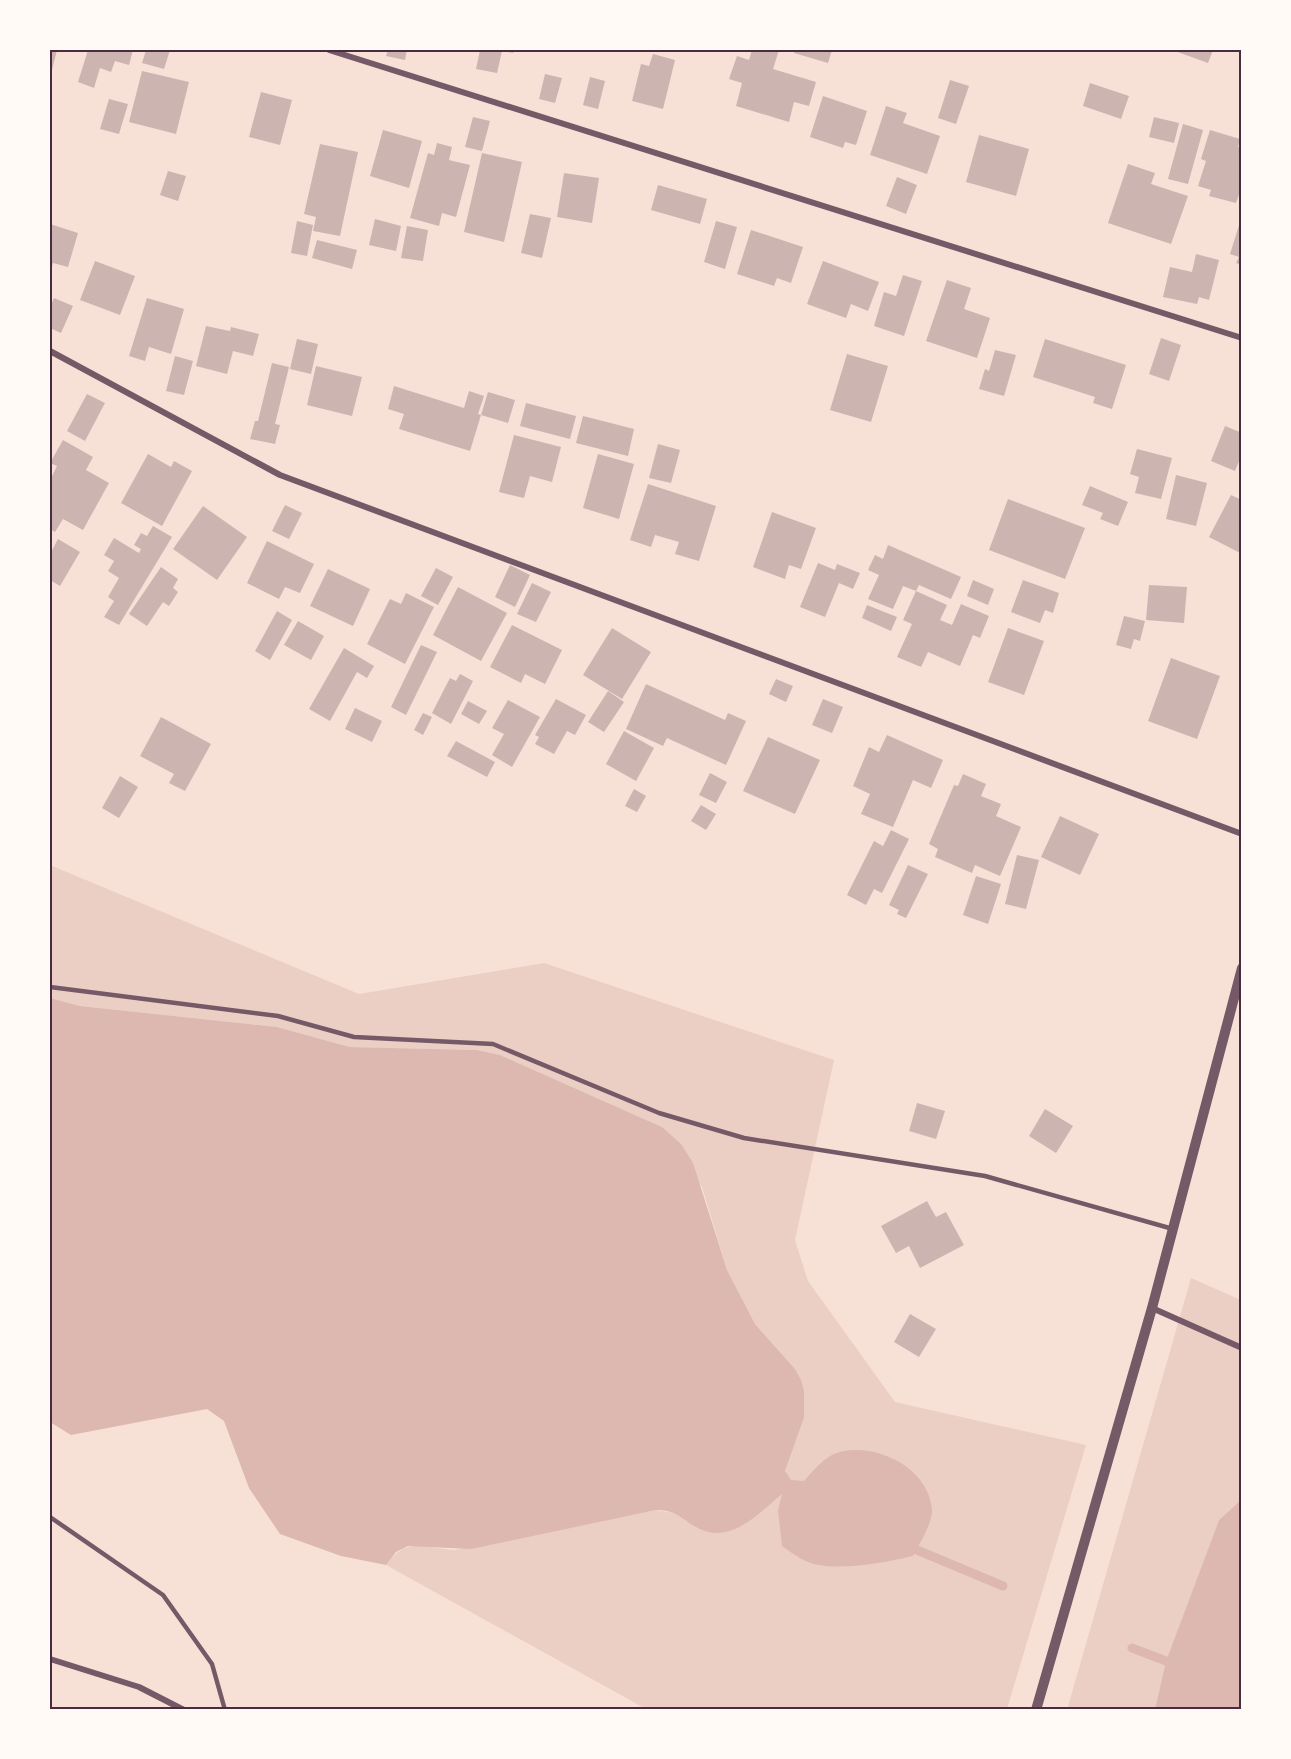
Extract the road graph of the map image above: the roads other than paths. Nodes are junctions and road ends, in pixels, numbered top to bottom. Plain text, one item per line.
1 (330, 50) edge
2 (1242, 338) edge
3 (50, 351) edge
4 (1242, 834) edge
5 (1242, 968) edge
6 (50, 987) edge
7 (1173, 1229) junction
8 (1152, 1308) junction
9 (1242, 1348) edge
10 (50, 1517) edge
11 (50, 1659) edge
12 (184, 1710) edge
13 (225, 1710) edge
14 (1036, 1710) edge

1 - 2 street
3 - 4 street
5 - 7 street
6 - 7 lane
7 - 8 street
8 - 9 street
8 - 14 street
10 - 13 lane
11 - 12 street

